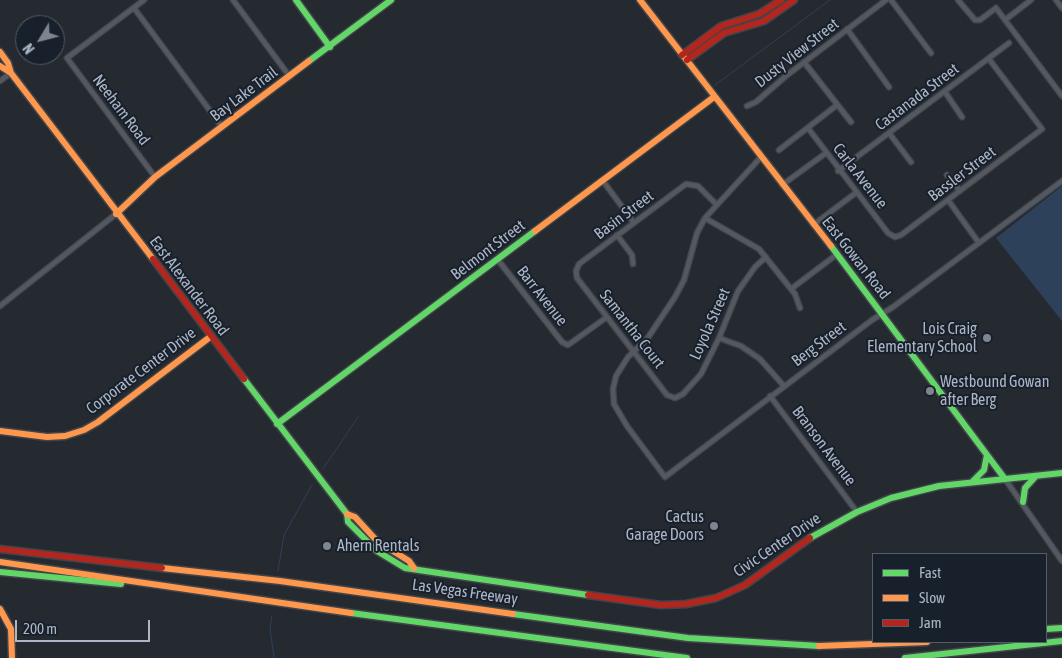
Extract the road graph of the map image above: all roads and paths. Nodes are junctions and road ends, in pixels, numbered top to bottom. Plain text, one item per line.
1 (144, 0) edge
2 (233, 0) edge
3 (296, 0) edge
4 (391, 0) edge
5 (640, 0) edge
6 (780, 0) edge
7 (794, 0) edge
8 (886, 0) edge
9 (891, 0) edge
10 (958, 0) edge
11 (1031, 0) edge
12 (1056, 0) edge
13 (134, 8) junction
14 (1062, 8) edge
15 (1005, 20) junction
16 (848, 29) junction
17 (1009, 43) dead end
18 (330, 47) junction
19 (0, 52) edge
20 (931, 53) dead end
21 (684, 57) junction
22 (988, 59) junction
23 (804, 62) junction
24 (0, 66) edge
25 (11, 73) junction
26 (290, 77) junction
27 (0, 81) edge
28 (889, 87) dead end
29 (945, 92) junction
30 (1062, 96) edge
31 (714, 97) junction
32 (837, 105) junction
33 (747, 106) dead end
34 (962, 116) dead end
35 (851, 122) dead end
36 (222, 127) junction
37 (808, 128) junction
38 (890, 133) junction
39 (779, 150) dead end
40 (826, 153) junction
41 (761, 157) junction
42 (911, 162) dead end
43 (838, 170) junction
44 (947, 175) dead end
45 (155, 177) junction
46 (603, 181) junction
47 (1062, 181) edge
48 (782, 185) junction
49 (960, 191) junction
50 (857, 192) junction
51 (948, 200) junction
52 (716, 204) junction
53 (116, 214) junction
54 (706, 218) junction
55 (634, 222) junction
56 (813, 225) junction
57 (617, 235) junction
58 (895, 237) joint
59 (979, 243) junction
60 (836, 255) junction
61 (766, 257) junction
62 (498, 260) junction
63 (633, 264) dead end
64 (576, 270) joint
65 (791, 289) junction
66 (0, 306) edge
67 (800, 308) dead end
68 (883, 314) junction
69 (607, 317) junction
70 (210, 336) junction
71 (720, 338) junction
72 (634, 352) junction
73 (784, 386) junction
74 (770, 396) junction
75 (675, 398) joint
76 (277, 424) junction
77 (0, 431) edge
78 (987, 455) junction
79 (1062, 473) edge
80 (1036, 475) junction
81 (1005, 479) junction
82 (971, 482) junction
83 (1023, 502) junction
84 (857, 512) junction
85 (0, 547) edge
86 (1062, 561) edge
87 (0, 562) edge
88 (414, 568) joint
89 (0, 572) edge
90 (188, 590) junction
91 (0, 609) edge
92 (1062, 628) edge
93 (1047, 630) edge
94 (1062, 641) edge
95 (897, 643) edge
96 (1043, 643) edge
97 (1047, 643) edge
98 (12, 658) edge
99 (687, 658) edge
100 (904, 658) edge

1 - 13 street
2 - 26 street
3 - 18 main road
4 - 18 main road, Bay Lake Trail
5 - 21 main road, East Gowan Road
6 - 21 main road
7 - 21 main road
8 - 16 street, Dusty View Street
9 - 20 street
10 - 15 street
11 - 15 street
12 - 14 street
13 - 36 street
13 - 45 street, Neeham Road
15 - 30 street
16 - 23 street, Dusty View Street
16 - 28 street
17 - 22 street, Castanada Street
18 - 26 main road, Bay Lake Trail
19 - 25 main road, East Alexander Road
21 - 31 main road, East Gowan Road
22 - 29 street, Castanada Street
22 - 49 street, Bassler Street
23 - 32 street
23 - 33 street, Dusty View Street
24 - 25 main road, East Alexander Road
25 - 27 street
25 - 53 main road, East Alexander Road
26 - 36 main road, Bay Lake Trail
29 - 34 street
29 - 38 street, Castanada Street
31 - 41 main road, East Gowan Road
31 - 46 main road, Belmont Street
32 - 35 street
32 - 37 street
36 - 45 main road, Bay Lake Trail
37 - 39 street
37 - 40 street, Carla Avenue
38 - 42 street
38 - 43 street, Castanada Street
40 - 43 street, Carla Avenue
40 - 48 street
41 - 48 main road, East Gowan Road
41 - 52 street
43 - 50 street, Carla Avenue
44 - 49 street
45 - 53 main road, Bay Lake Trail
46 - 55 street
46 - 62 main road, Belmont Street
47 - 59 street, Berg Street
48 - 56 main road, East Gowan Road
49 - 51 street, Bassler Street
50 - 56 street
50 - 58 street, Carla Avenue
51 - 58 street, Bassler Street
51 - 59 street
52 - 54 street
52 - 55 street, Basin Street
53 - 66 street
53 - 70 main road, East Alexander Road
54 - 61 street
54 - 72 street
55 - 57 street, Basin Street
56 - 60 main road, East Gowan Road
57 - 63 street
57 - 64 street, Basin Street
59 - 68 street, Berg Street
60 - 65 street
60 - 68 main road, East Gowan Road
61 - 65 street
61 - 71 street, Loyola Street
62 - 69 street, Barr Avenue
62 - 76 main road, Belmont Street
64 - 69 street, Samantha Court
65 - 67 street
68 - 73 street, Berg Street
68 - 78 main road, East Gowan Road
69 - 72 street, Samantha Court
70 - 76 main road, East Alexander Road
70 - 77 main road, Corporate Center Drive
71 - 73 street
71 - 75 street, Loyola Street
72 - 74 street, Berg Street
72 - 75 street, Samantha Court
73 - 74 street, Berg Street
74 - 84 street, Branson Avenue
76 - 88 main road, East Alexander Road
78 - 81 main road, East Gowan Road
78 - 82 main road
79 - 80 main road, Civic Center Drive
80 - 81 main road, Civic Center Drive
80 - 83 main road
81 - 82 main road, Civic Center Drive
81 - 83 street, East Gowan Road
82 - 84 main road, Civic Center Drive
83 - 86 street, East Gowan Road
84 - 88 main road, Civic Center Drive
85 - 95 main road, Las Vegas Freeway
87 - 90 main road
89 - 90 main road
90 - 99 main road
91 - 98 main road
92 - 93 main road
94 - 97 main road
96 - 100 main road

